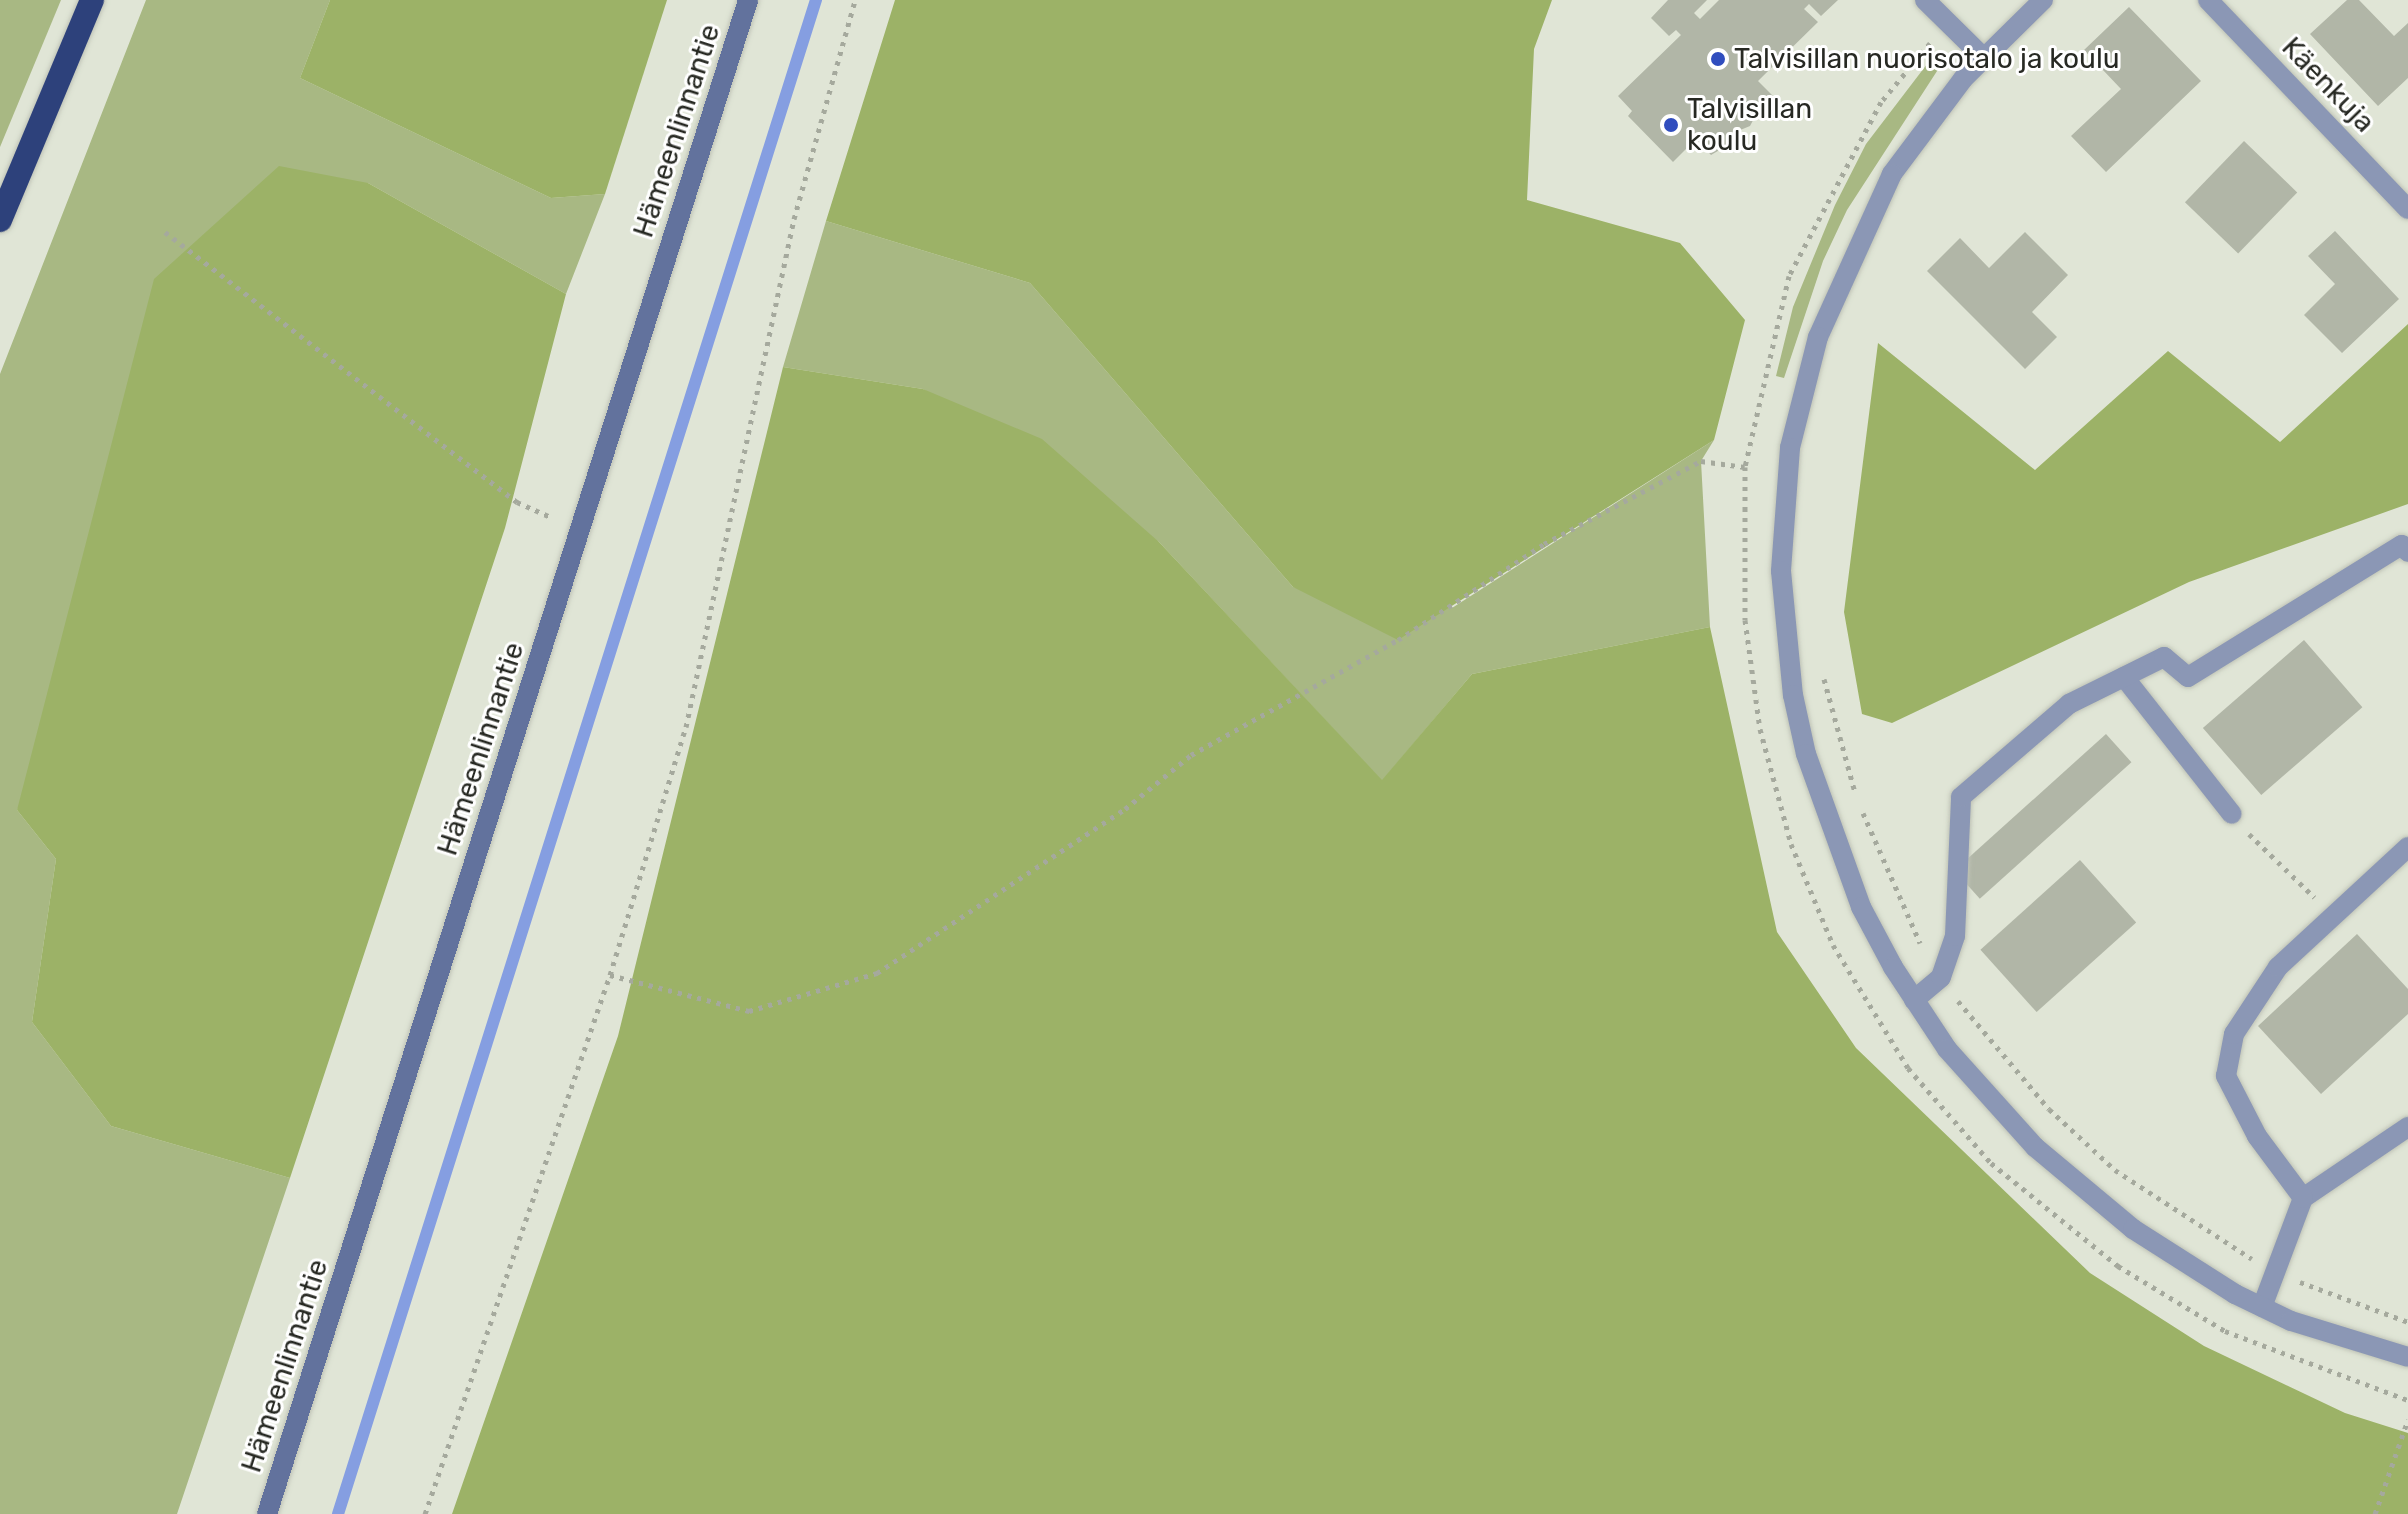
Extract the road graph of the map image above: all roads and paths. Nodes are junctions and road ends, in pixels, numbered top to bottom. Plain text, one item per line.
1 (92, 0) edge
2 (748, 0) edge
3 (855, 0) edge
4 (1925, 0) edge
5 (2043, 0) edge
6 (2208, 0) edge
7 (1949, 24) junction
8 (1983, 57) junction
9 (2408, 209) edge
10 (0, 220) edge
11 (165, 232) dead end
12 (1745, 467) junction
13 (580, 529) junction
14 (2408, 552) edge
15 (1823, 673) dead end
16 (2124, 677) junction
17 (2232, 814) dead end
18 (2408, 847) edge
19 (2273, 861) dead end
20 (2306, 890) dead end
21 (610, 975) junction
22 (1941, 977) junction
23 (1914, 1000) junction
24 (2408, 1127) edge
25 (2303, 1198) junction
26 (2275, 1271) junction
27 (2262, 1307) junction
28 (2408, 1322) edge
29 (2408, 1357) edge
30 (2408, 1400) edge
31 (2408, 1420) edge
32 (267, 1514) edge
33 (425, 1514) edge
34 (2375, 1514) edge

1 - 10 highway
2 - 13 main road, Hämeenlinnantie
3 - 21 path
4 - 7 street
5 - 8 street
6 - 9 street, Käenkuja
7 - 8 street
7 - 12 path
8 - 23 street
11 - 13 path
12 - 21 path
12 - 30 path
13 - 32 main road, Hämeenlinnantie
14 - 16 street
15 - 22 path
16 - 17 street
16 - 22 street
18 - 25 street
19 - 20 path
21 - 33 path
22 - 23 street
22 - 26 path
23 - 27 street
24 - 25 street
25 - 26 street
26 - 27 street
26 - 28 path
27 - 29 street
31 - 34 path

